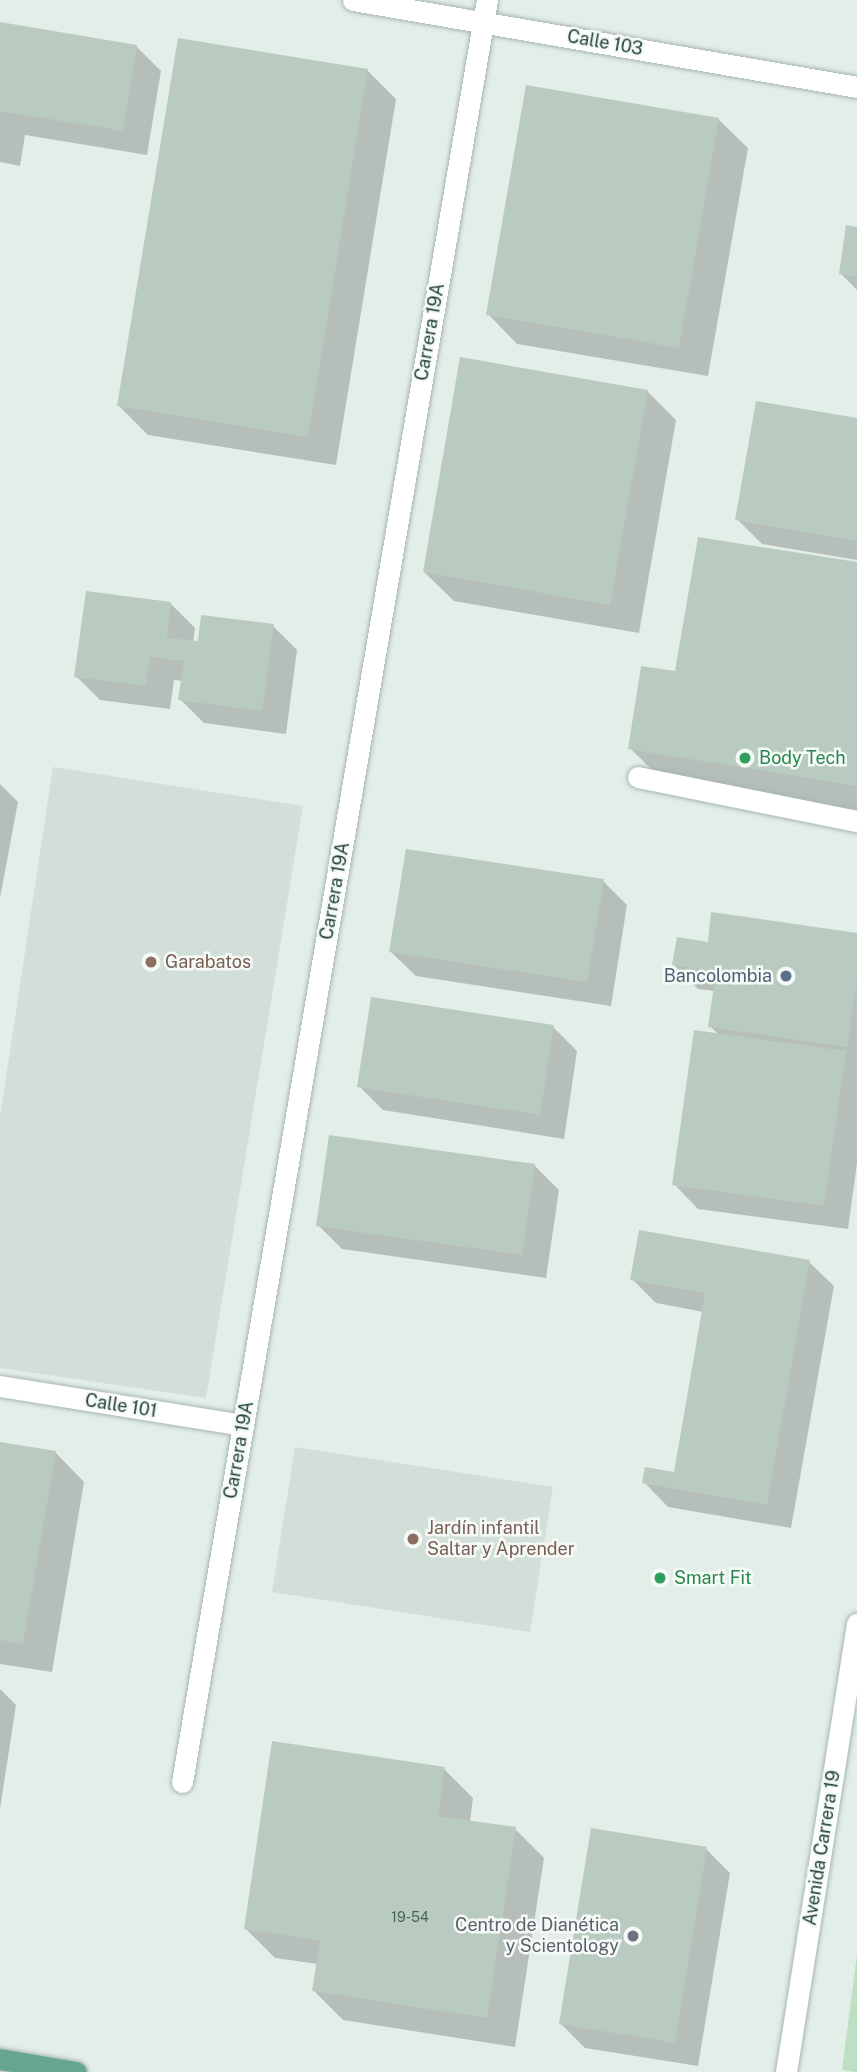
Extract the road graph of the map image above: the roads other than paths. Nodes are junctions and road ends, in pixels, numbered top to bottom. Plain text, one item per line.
1 (353, 0) edge
2 (487, 0) edge
3 (483, 22) junction
4 (857, 87) edge
5 (638, 776) dead end
6 (857, 821) edge
7 (0, 1386) edge
8 (243, 1425) junction
9 (857, 1624) edge
10 (182, 1782) dead end
11 (0, 2059) edge
12 (76, 2072) edge
13 (786, 2072) edge

1 - 3 street, Calle 103
2 - 3 street, Carrera 19A
3 - 4 street, Calle 103
3 - 8 street, Carrera 19A
5 - 6 street
7 - 8 street, Calle 101
8 - 10 street, Carrera 19A
9 - 13 street, Avenida Carrera 19
11 - 12 main road

